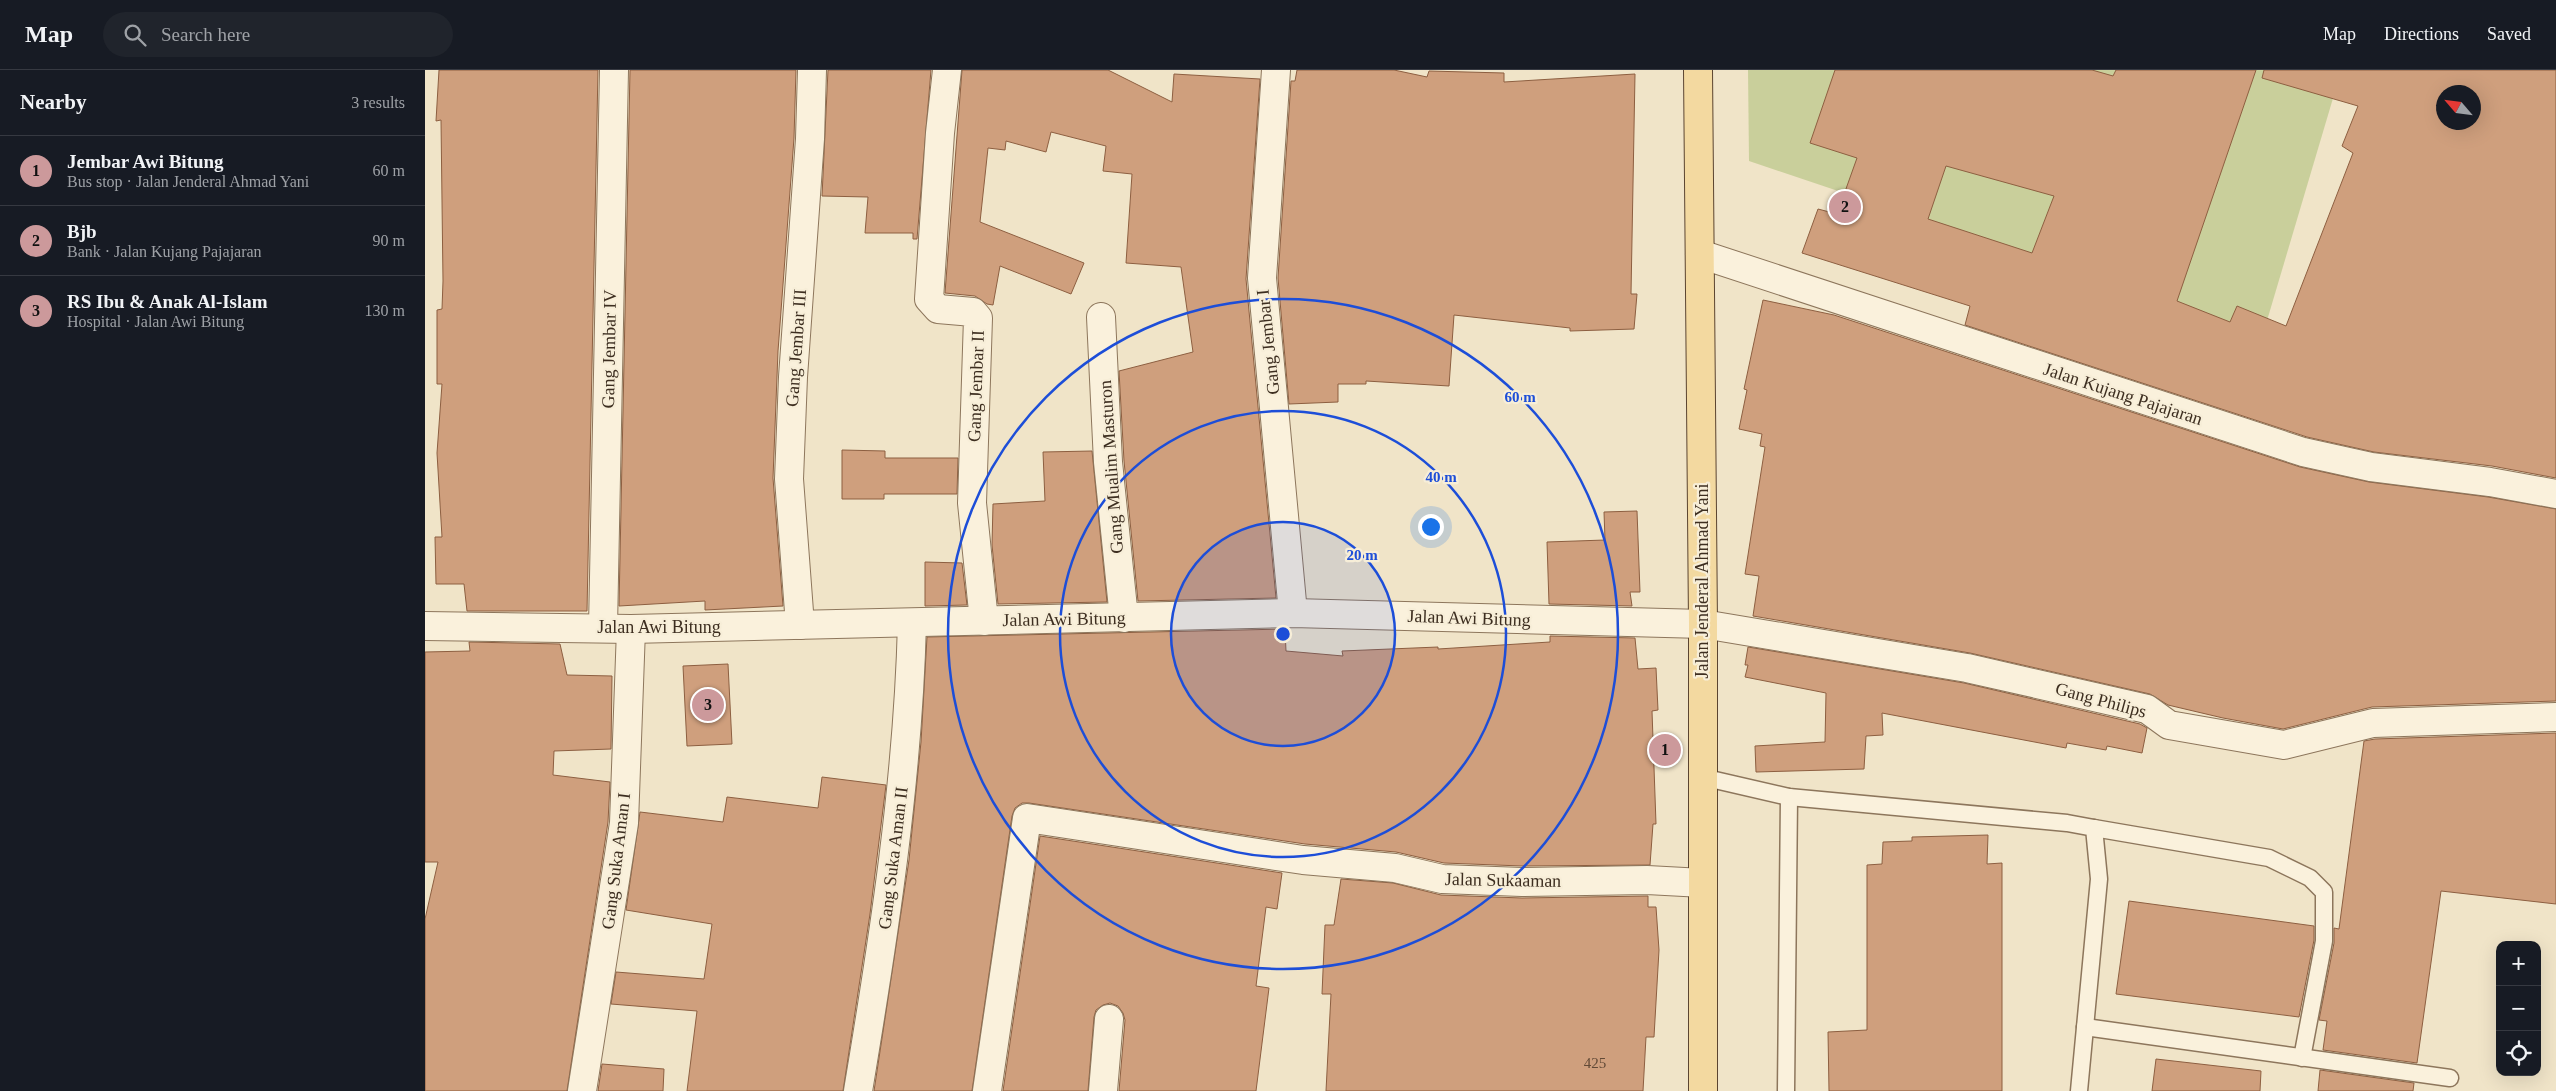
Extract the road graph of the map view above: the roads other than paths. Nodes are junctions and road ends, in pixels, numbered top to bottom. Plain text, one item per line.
1 (614, 70) edge
2 (812, 70) edge
3 (947, 70) edge
4 (1276, 70) edge
5 (1698, 70) edge
6 (1700, 254) junction
7 (1101, 316) dead end
8 (2556, 494) edge
9 (1293, 613) junction
10 (1124, 618) junction
11 (983, 621) junction
12 (912, 623) junction
13 (1703, 624) junction
14 (800, 625) junction
15 (425, 626) edge
16 (603, 628) junction
17 (631, 629) junction
18 (2556, 717) edge
19 (1702, 777) junction
20 (1789, 797) junction
21 (2094, 828) junction
22 (1703, 883) junction
23 (1109, 1019) dead end
24 (2085, 1027) junction
25 (2302, 1058) junction
26 (2451, 1078) dead end
27 (582, 1091) edge
28 (858, 1091) edge
29 (987, 1091) edge
30 (1103, 1091) edge
31 (1703, 1091) edge
32 (1785, 1091) edge
33 (2079, 1091) edge

1 - 16 street, Gang Jembar IV
2 - 14 street, Gang Jembar III
3 - 11 street, Gang Jembar II
4 - 9 street, Gang Jembar I
5 - 6 main road, Jalan Jenderal Ahmad Yani
6 - 8 street, Jalan Kujang Pajajaran
6 - 13 main road, Jalan Jenderal Ahmad Yani
7 - 10 street, Gang Mualim Masturon
9 - 10 street, Jalan Awi Bitung
9 - 13 street, Jalan Awi Bitung
10 - 11 street, Jalan Awi Bitung
11 - 12 street, Jalan Awi Bitung
12 - 14 street, Jalan Awi Bitung
12 - 28 street, Gang Suka Aman II
13 - 18 street, Gang Philips
13 - 19 main road, Jalan Jenderal Ahmad Yani
14 - 17 street, Jalan Awi Bitung
15 - 16 street, Jalan Awi Bitung
16 - 17 street, Jalan Awi Bitung
17 - 27 street, Gang Suka Aman I
19 - 20 lane
19 - 22 main road, Jalan Jenderal Ahmad Yani
20 - 21 lane
20 - 32 lane
21 - 24 lane
21 - 25 lane
22 - 29 street, Jalan Sukaaman
22 - 31 main road, Jalan Jenderal Ahmad Yani
23 - 30 street
24 - 25 lane
24 - 33 lane
25 - 26 lane

